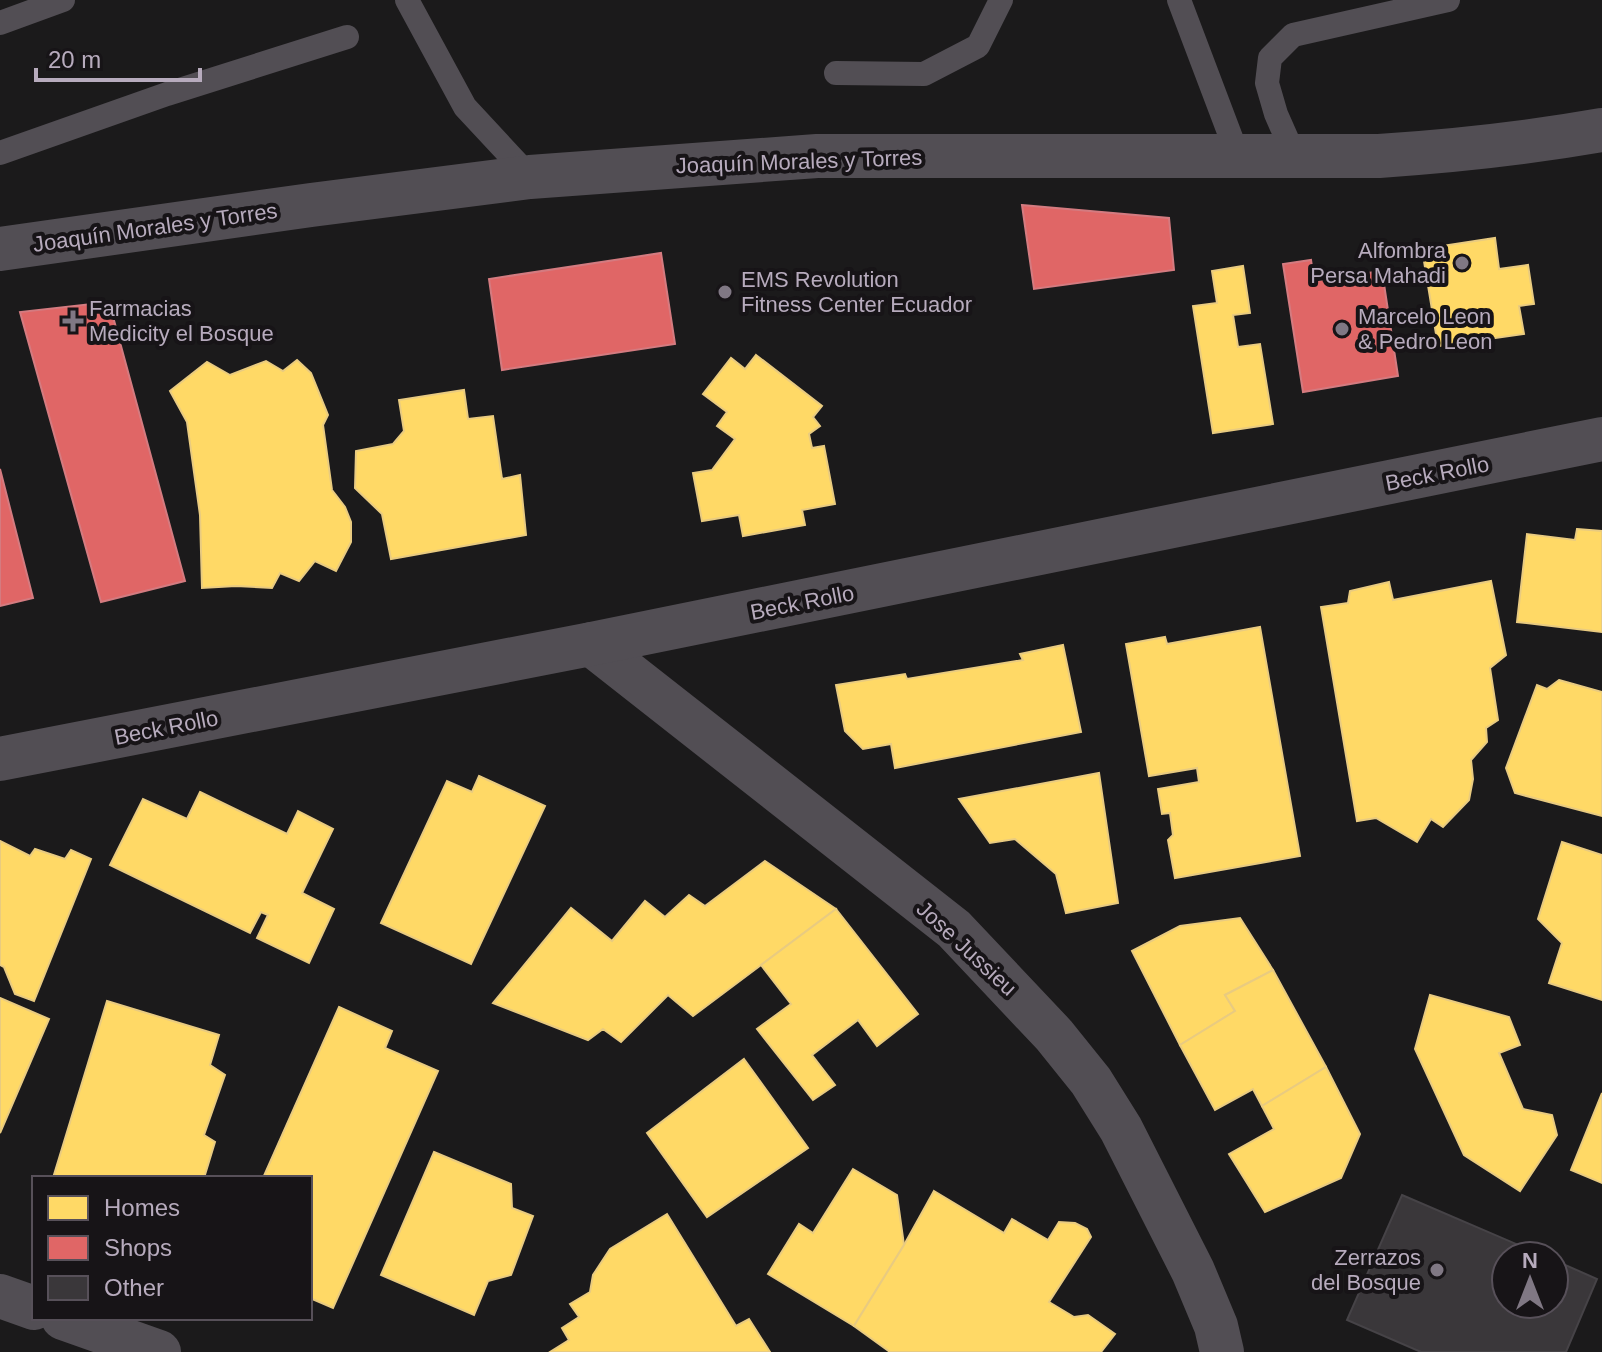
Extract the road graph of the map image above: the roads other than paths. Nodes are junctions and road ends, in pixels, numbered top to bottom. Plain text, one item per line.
1 (63, 0) edge
2 (407, 0) edge
3 (1001, 0) edge
4 (1179, 0) edge
5 (1448, 0) edge
6 (0, 23) edge
7 (347, 37) dead end
8 (836, 73) dead end
9 (1602, 130) edge
10 (0, 153) edge
11 (1238, 156) junction
12 (1295, 157) junction
13 (530, 177) junction
14 (0, 249) edge
15 (1602, 439) edge
16 (591, 644) junction
17 (0, 759) edge
18 (0, 1296) edge
19 (32, 1307) edge
20 (69, 1320) edge
21 (159, 1352) edge
22 (1222, 1352) edge

1 - 6 lane
2 - 13 lane
3 - 8 lane
4 - 11 lane
5 - 12 lane
7 - 10 lane
9 - 12 street, Joaquín Morales y Torres
11 - 12 street, Joaquín Morales y Torres
11 - 13 street, Joaquín Morales y Torres
13 - 14 street, Joaquín Morales y Torres
15 - 16 street, Beck Rollo
16 - 17 street, Beck Rollo
16 - 22 street, Jose Jussieu
18 - 19 street
20 - 21 street

